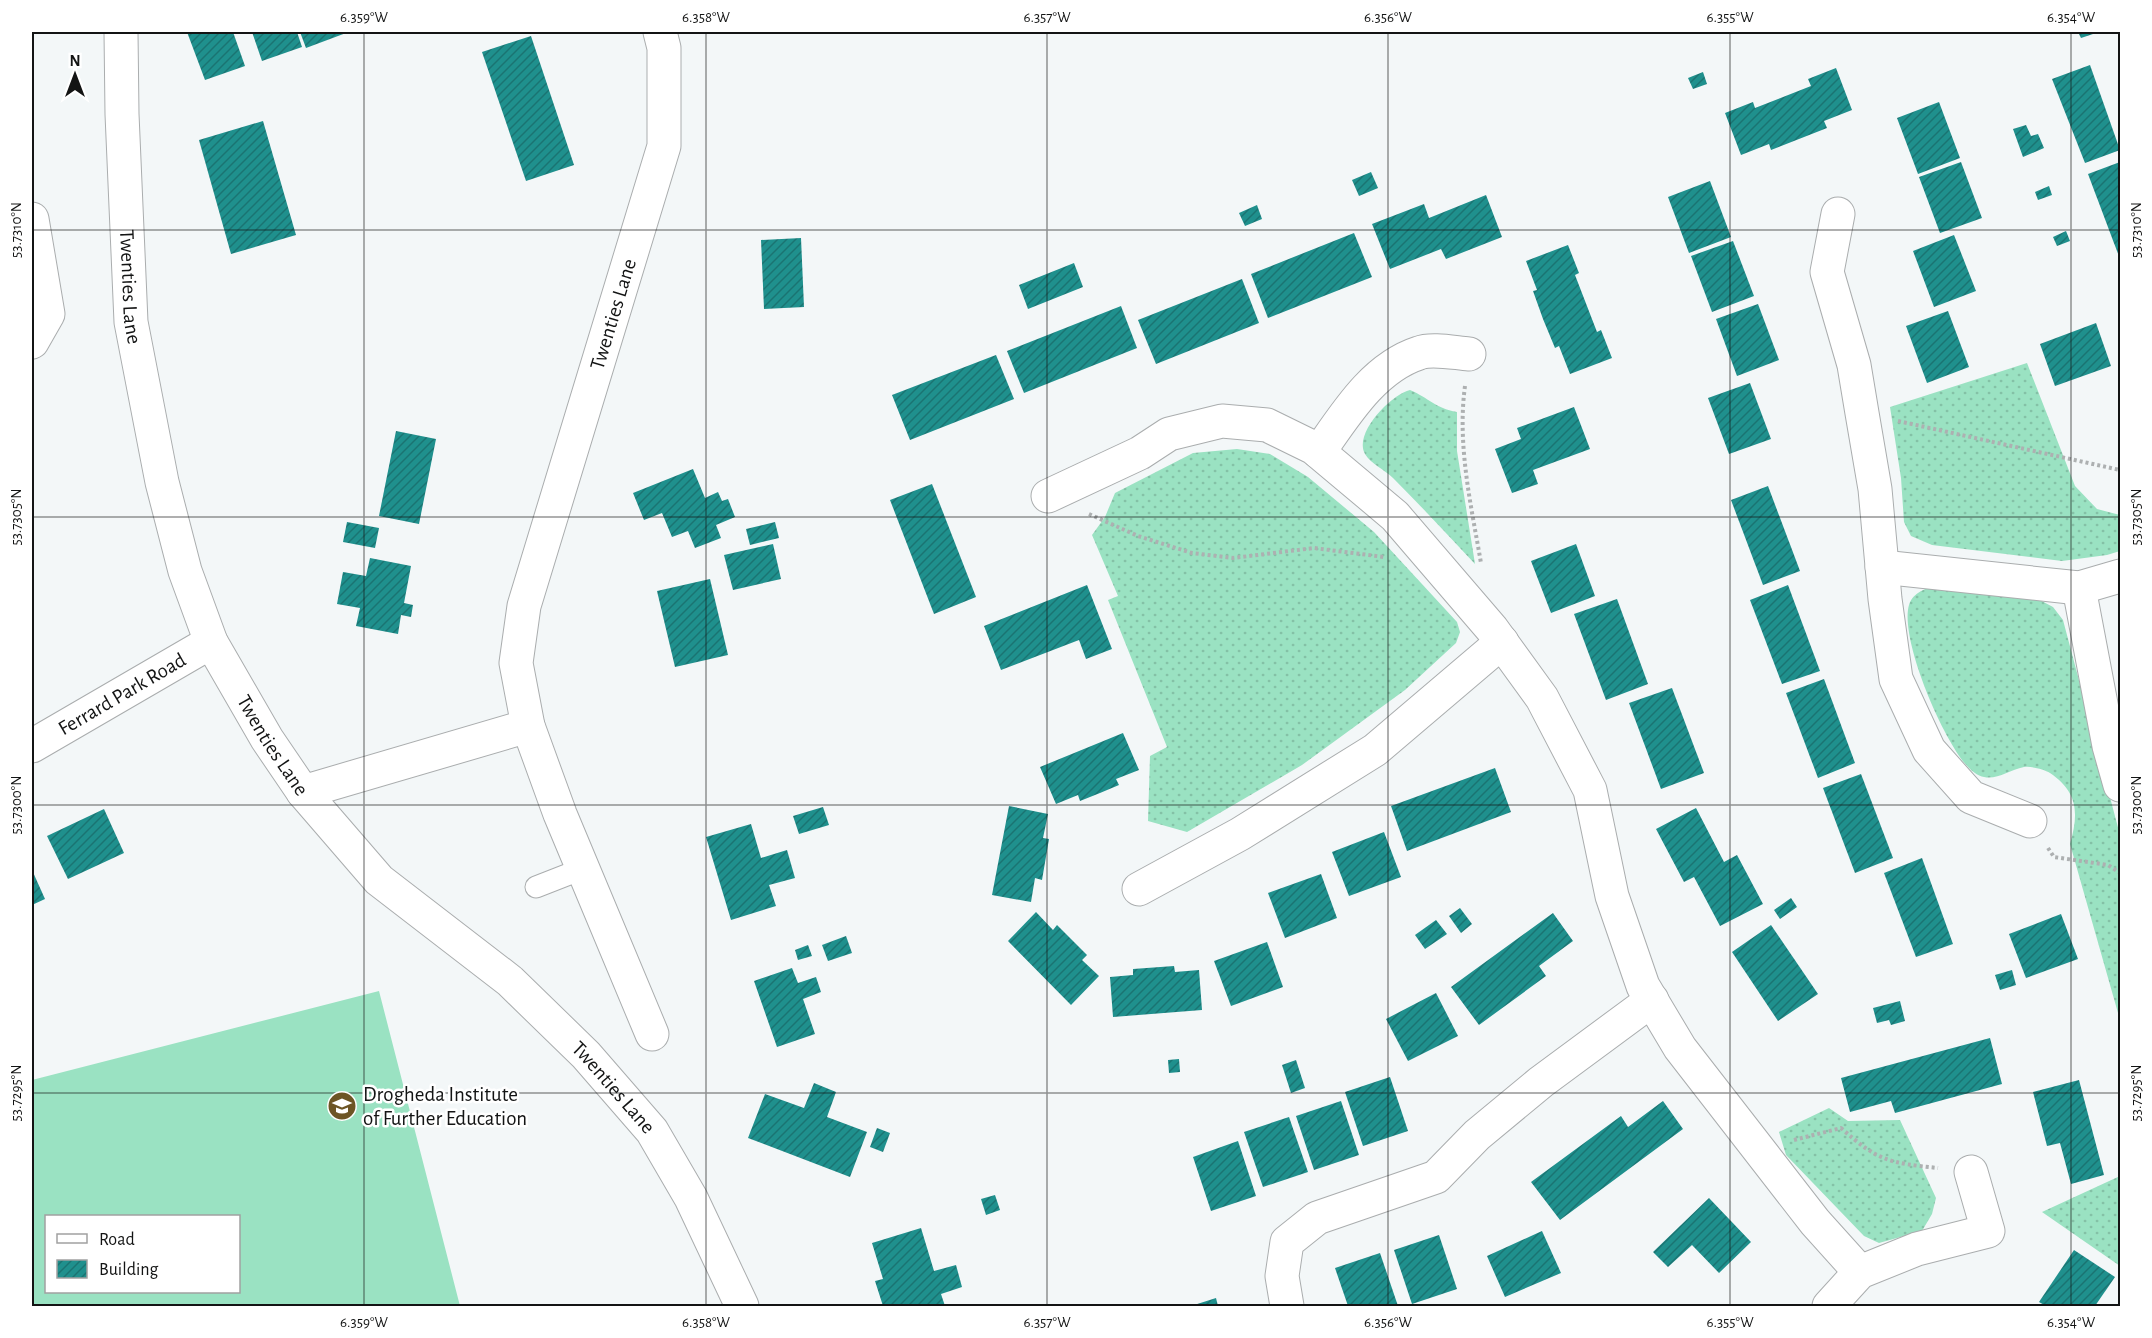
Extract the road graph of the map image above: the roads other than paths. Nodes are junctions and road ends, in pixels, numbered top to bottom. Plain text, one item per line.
1 (121, 32) edge
2 (660, 32) edge
3 (1838, 213) dead end
4 (32, 219) edge
5 (32, 342) edge
6 (1469, 354) road end
7 (1319, 452) junction
8 (1048, 496) road end
9 (1882, 567) junction
10 (2121, 576) edge
11 (2079, 588) junction
12 (211, 642) junction
13 (1502, 642) junction
14 (528, 726) junction
15 (32, 746) edge
16 (2121, 785) edge
17 (303, 792) junction
18 (2030, 821) road end
19 (582, 869) junction
20 (536, 887) dead end
21 (1139, 889) dead end
22 (1652, 1000) junction
23 (652, 1035) dead end
24 (1971, 1172) road end
25 (1860, 1272) junction
26 (742, 1306) edge
27 (1287, 1306) edge
28 (1829, 1306) edge

1 - 12 street, Twenties Lane
2 - 14 street, Twenties Lane
3 - 9 street
4 - 5 street
6 - 7 street
7 - 8 street
7 - 13 street
9 - 11 street
9 - 18 street
10 - 11 street
11 - 16 street
12 - 15 street, Ferrard Park Road
12 - 17 street, Twenties Lane
13 - 21 street
13 - 22 street
14 - 17 street
14 - 19 street, Twenties Lane
17 - 26 street, Twenties Lane
19 - 20 lane
19 - 23 street, Twenties Lane
22 - 25 street
22 - 27 street
24 - 25 street
25 - 28 street

